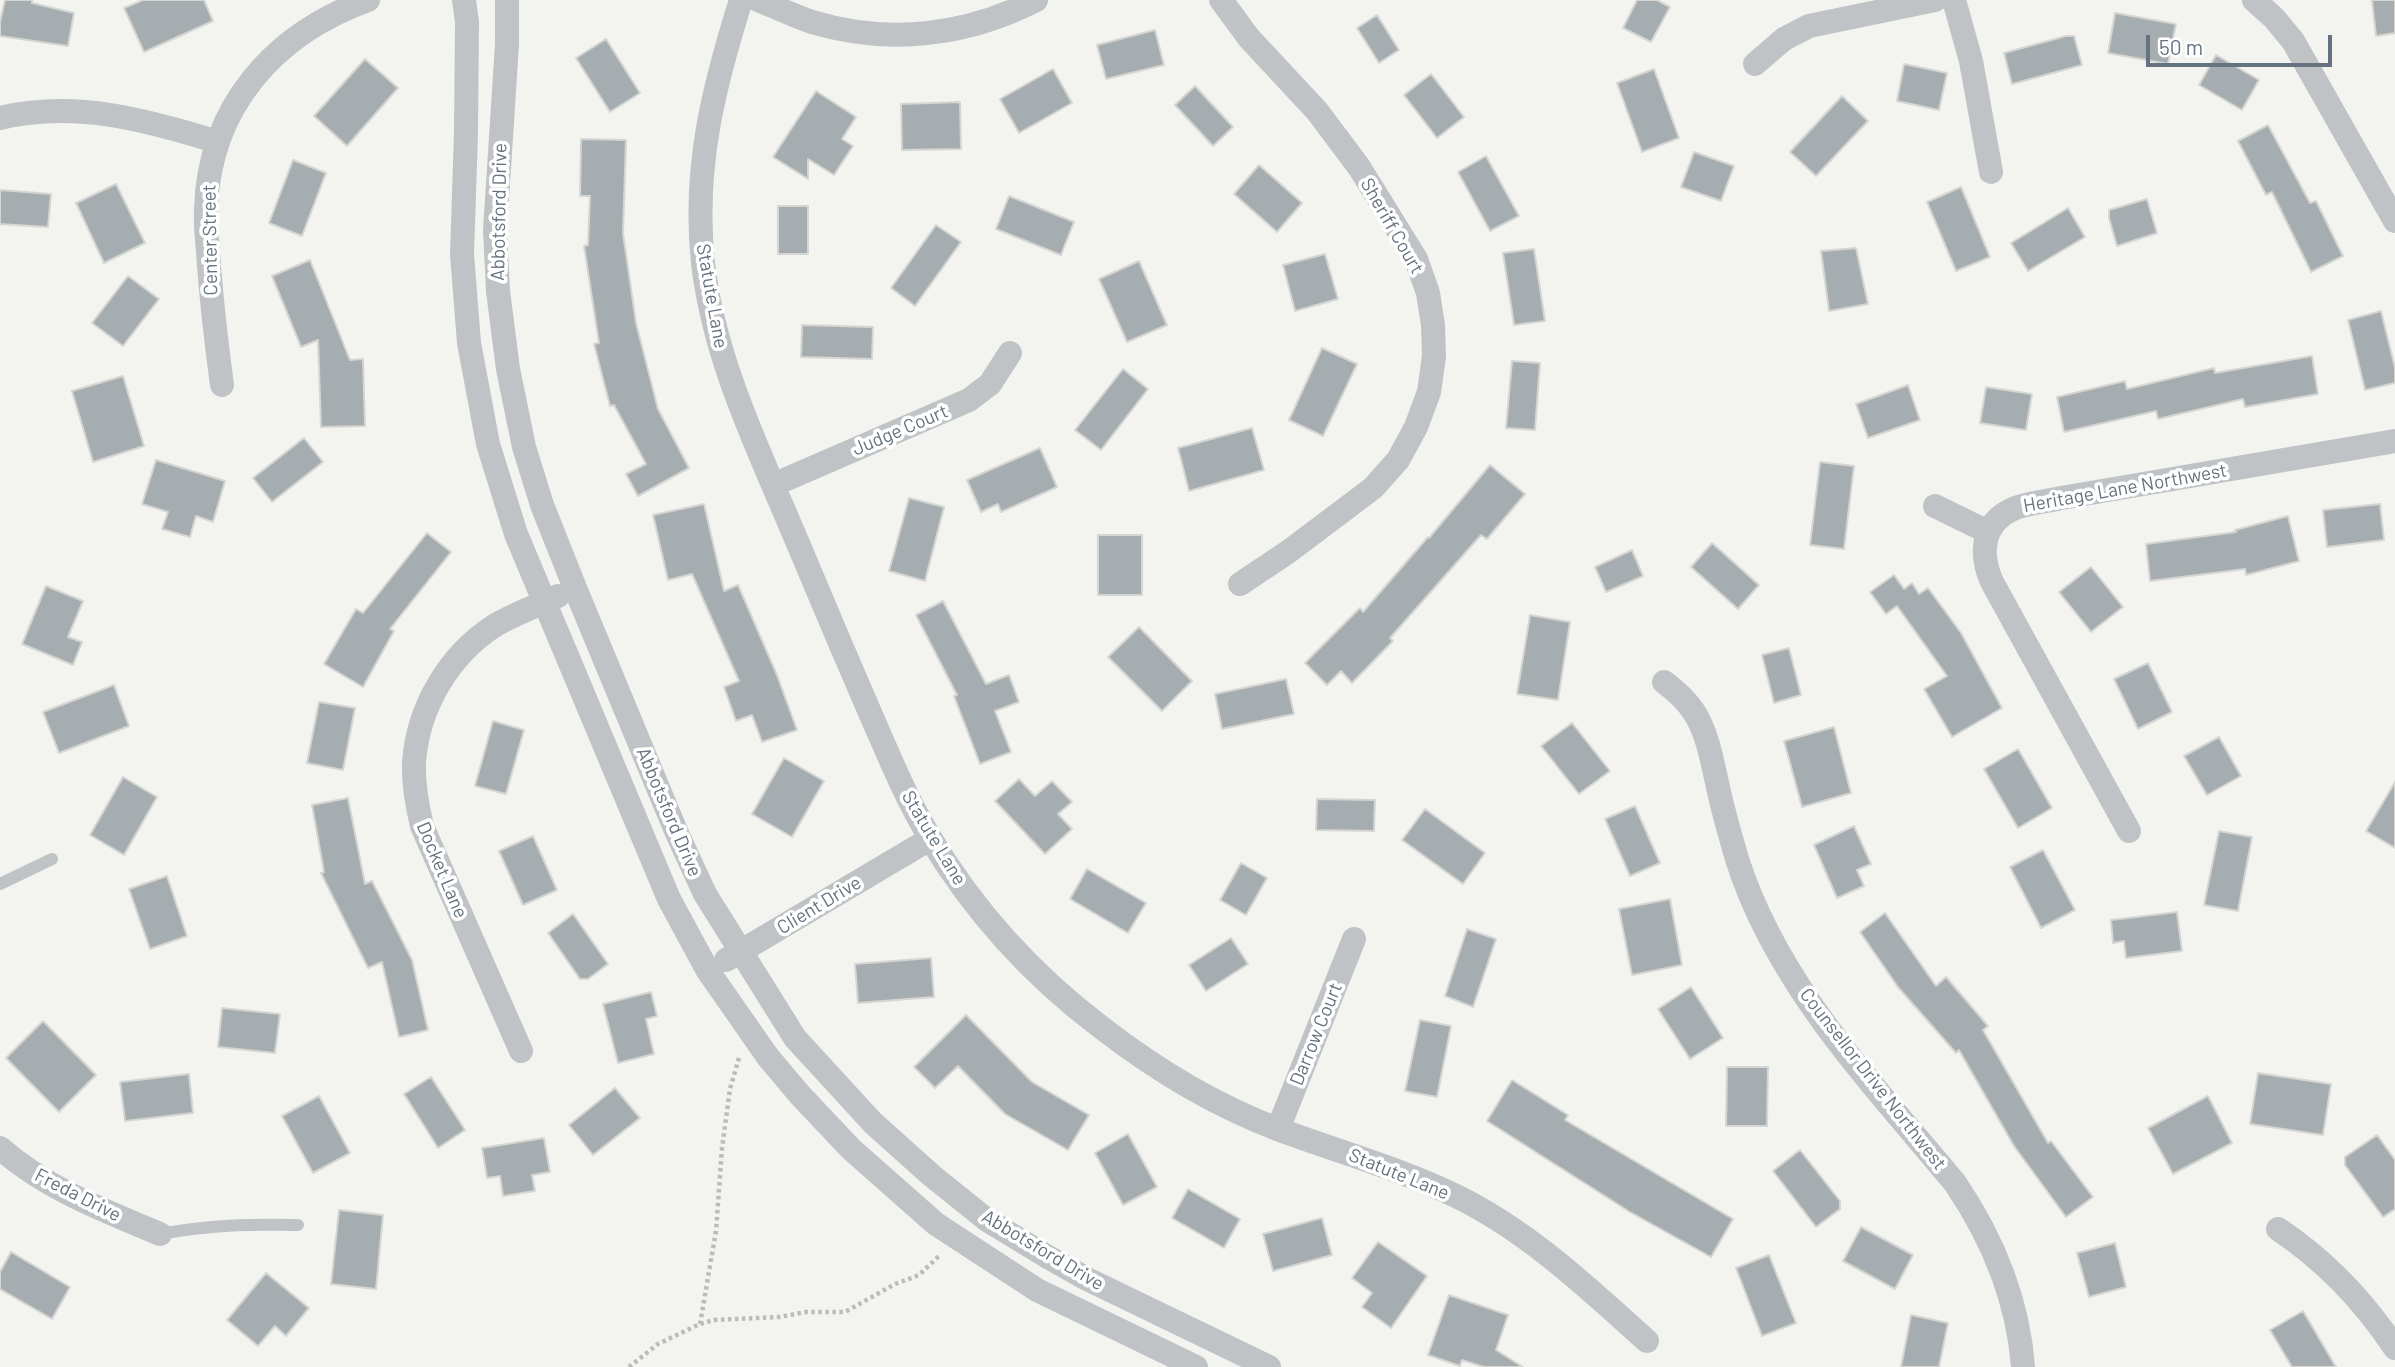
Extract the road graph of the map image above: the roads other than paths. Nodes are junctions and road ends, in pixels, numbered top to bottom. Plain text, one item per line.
1 (368, 0) edge
2 (464, 0) edge
3 (507, 0) edge
4 (741, 0) edge
5 (758, 0) edge
6 (1036, 0) edge
7 (1221, 0) edge
8 (1935, 0) edge
9 (1954, 0) edge
10 (2254, 0) edge
11 (1755, 64) dead end
12 (0, 118) edge
13 (218, 142) junction
14 (1991, 172) dead end
15 (2393, 214) edge
16 (1010, 353) dead end
17 (222, 385) dead end
18 (2395, 441) edge
19 (773, 485) junction
20 (1935, 506) dead end
21 (1988, 532) junction
22 (1240, 584) dead end
23 (575, 588) junction
24 (544, 603) junction
25 (1664, 682) dead end
26 (2129, 831) dead end
27 (930, 839) junction
28 (52, 859) dead end
29 (0, 884) edge
30 (1354, 939) dead end
31 (740, 952) junction
32 (708, 971) junction
33 (521, 1051) dead end
34 (1278, 1129) junction
35 (0, 1148) edge
36 (298, 1224) dead end
37 (2278, 1229) dead end
38 (160, 1234) joint
39 (1647, 1341) dead end
40 (2395, 1348) edge
41 (1196, 1367) edge
42 (1269, 1367) edge
43 (2023, 1367) edge

1 - 13 street, Center Street
2 - 24 street, Abbotsford Drive
3 - 23 street, Abbotsford Drive
4 - 19 street, Statute Lane
5 - 6 street
7 - 22 street, Sheriff Court
8 - 11 street
9 - 14 street
10 - 15 street
12 - 13 street
13 - 17 street, Center Street
16 - 19 street, Judge Court
18 - 21 street, Heritage Lane Northwest
19 - 27 street, Statute Lane
20 - 21 street
21 - 26 street
23 - 24 street, Docket Lane
23 - 31 street, Abbotsford Drive
24 - 32 street, Abbotsford Drive
24 - 33 street, Docket Lane
25 - 43 street, Counsellor Drive Northwest
27 - 31 street, Client Drive
27 - 34 street, Statute Lane
28 - 29 lane
30 - 34 street, Darrow Court
31 - 32 street, Client Drive
31 - 42 street, Abbotsford Drive
32 - 41 street, Abbotsford Drive
34 - 39 street, Statute Lane
35 - 38 street, Freda Drive
36 - 38 lane
37 - 40 street

